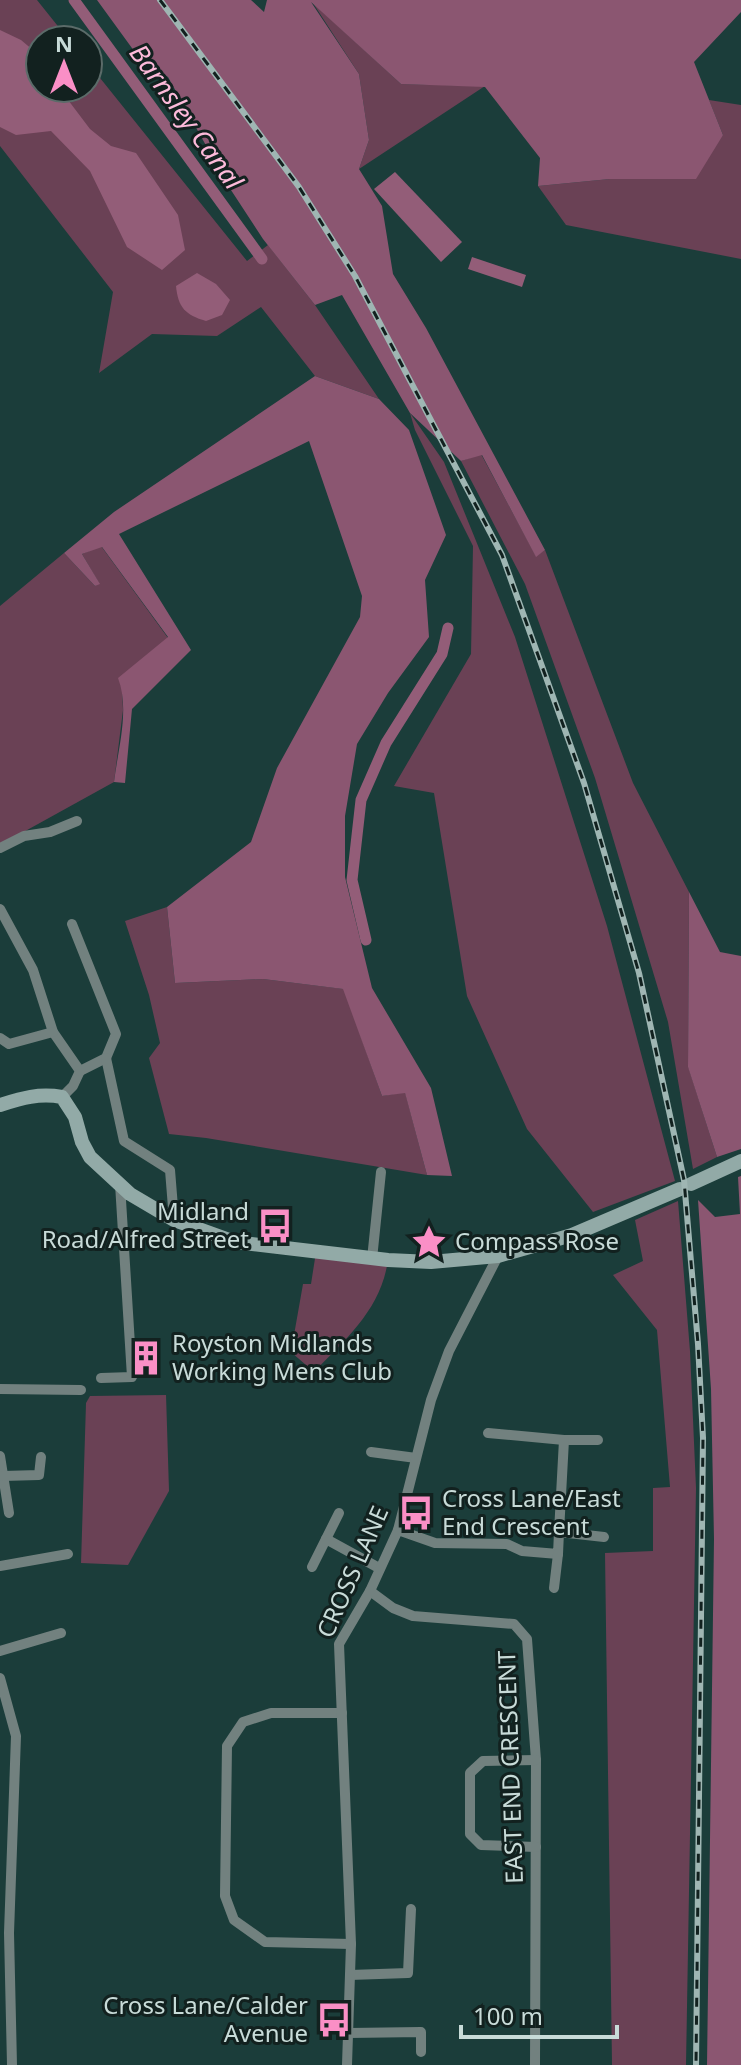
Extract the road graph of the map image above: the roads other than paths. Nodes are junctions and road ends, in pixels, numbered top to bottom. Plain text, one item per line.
1 (77, 821) dead end
2 (0, 848) edge
3 (0, 909) edge
4 (72, 924) dead end
5 (53, 1032) junction
6 (0, 1038) edge
7 (106, 1058) junction
8 (80, 1071) junction
9 (62, 1097) junction
10 (0, 1105) edge
11 (741, 1161) edge
12 (381, 1172) dead end
13 (120, 1184) junction
14 (174, 1220) junction
15 (498, 1256) junction
16 (372, 1259) junction
17 (101, 1378) dead end
18 (0, 1389) edge
19 (81, 1390) dead end
20 (488, 1433) dead end
21 (564, 1440) junction
22 (598, 1440) dead end
23 (371, 1452) dead end
24 (0, 1456) edge
25 (41, 1457) dead end
26 (416, 1458) junction
27 (3, 1476) junction
28 (9, 1513) dead end
29 (339, 1513) dead end
30 (398, 1530) junction
31 (559, 1532) junction
32 (604, 1537) dead end
33 (326, 1539) junction
34 (68, 1554) dead end
35 (558, 1554) junction
36 (0, 1566) edge
37 (312, 1567) dead end
38 (379, 1568) junction
39 (554, 1588) dead end
40 (370, 1591) junction
41 (61, 1633) dead end
42 (0, 1651) edge
43 (0, 1678) edge
44 (4, 1706) edge
45 (342, 1713) junction
46 (536, 1760) junction
47 (536, 1847) junction
48 (411, 1909) dead end
49 (4, 1932) edge
50 (351, 1944) junction
51 (350, 1975) junction
52 (349, 2033) junction
53 (421, 2052) dead end
54 (12, 2065) edge
55 (347, 2065) edge
56 (535, 2065) edge

1 - 2 street
3 - 5 street
4 - 7 street
5 - 6 street
5 - 8 street
7 - 8 street
7 - 14 street
8 - 9 street
9 - 10 main road
9 - 13 main road
11 - 15 main road
12 - 16 street
13 - 14 main road
13 - 17 street
14 - 16 main road
15 - 16 main road
15 - 26 street, CROSS LANE
18 - 19 street
20 - 21 street
21 - 22 street
21 - 31 street
23 - 26 street
24 - 27 street
25 - 27 street
26 - 30 street, CROSS LANE
27 - 28 street
29 - 33 street
30 - 35 street
30 - 38 street, CROSS LANE
31 - 32 street
31 - 35 street
33 - 37 street
33 - 38 street
34 - 36 street
35 - 39 street
38 - 40 street, CROSS LANE
40 - 45 street, CROSS LANE
40 - 46 street, EAST END CRESCENT
41 - 42 street
43 - 44 street
44 - 49 street
45 - 50 street, CROSS LANE
45 - 50 street
46 - 47 street, EAST END CRESCENT
46 - 47 street
47 - 56 street, EAST END CRESCENT
48 - 51 street
49 - 54 street
50 - 51 street, CROSS LANE
51 - 52 street, CROSS LANE
52 - 53 street
52 - 55 street, CROSS LANE

